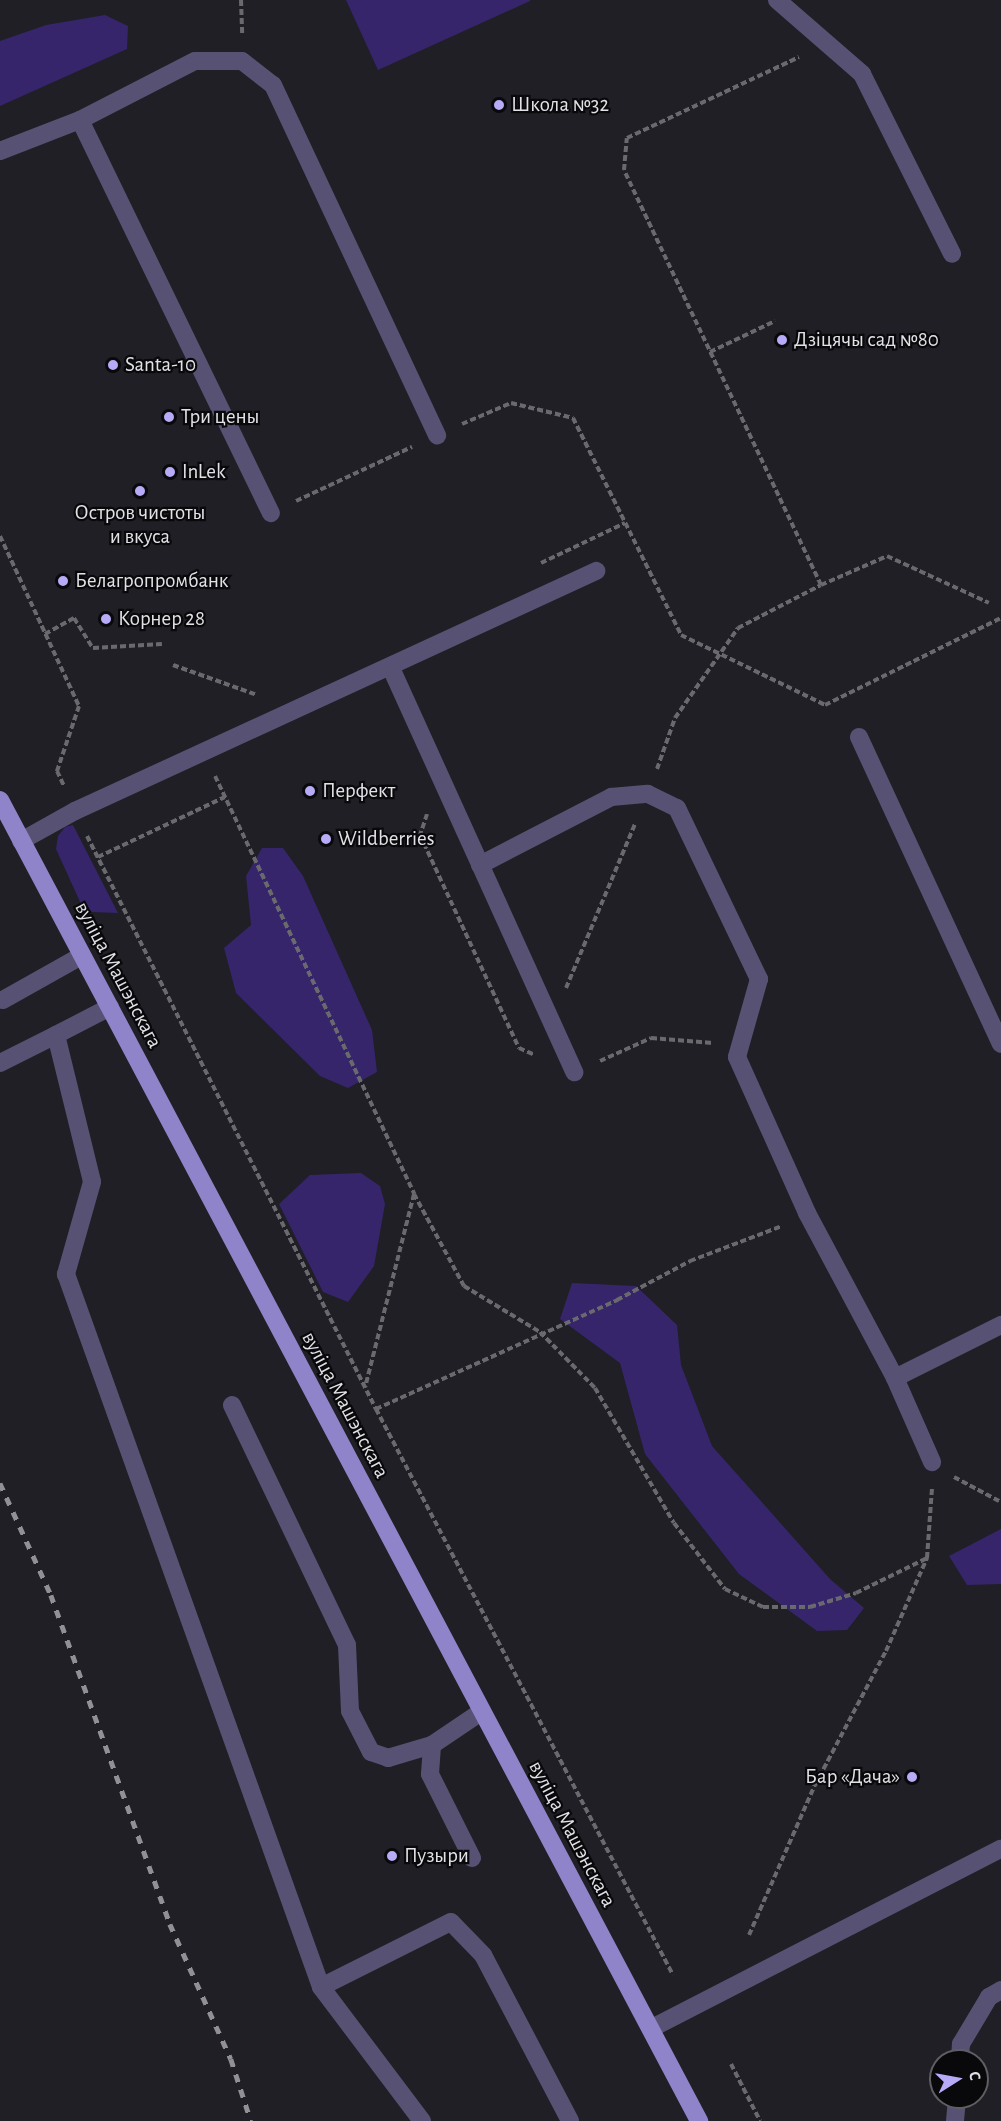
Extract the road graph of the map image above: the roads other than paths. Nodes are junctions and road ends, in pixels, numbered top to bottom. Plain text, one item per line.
1 (777, 0) edge
2 (80, 120) junction
3 (0, 151) edge
4 (952, 254) dead end
5 (437, 435) road end
6 (271, 513) road end
7 (596, 572) dead end
8 (392, 668) junction
9 (859, 737) dead end
10 (0, 800) edge
11 (21, 841) junction
12 (480, 865) junction
13 (81, 956) junction
14 (3, 1000) dead end
15 (110, 1007) junction
16 (56, 1035) junction
17 (1001, 1044) edge
18 (0, 1063) edge
19 (574, 1072) dead end
20 (1001, 1325) edge
21 (894, 1378) junction
22 (232, 1405) dead end
23 (932, 1462) road end
24 (481, 1712) junction
25 (432, 1745) junction
26 (1001, 1849) edge
27 (472, 1858) dead end
28 (321, 1987) junction
29 (1001, 1990) edge
30 (652, 2028) junction
31 (961, 2049) edge
32 (422, 2121) edge
33 (570, 2121) edge
34 (699, 2121) edge

1 - 4 street
2 - 3 street
2 - 5 street
2 - 6 street
7 - 8 street
8 - 11 street
8 - 12 street
9 - 17 street
10 - 11 main road, вуліца Машэнскага
11 - 13 main road, вуліца Машэнскага
12 - 19 street
12 - 21 street
13 - 14 street
13 - 15 main road, вуліца Машэнскага
15 - 16 street
15 - 24 main road, вуліца Машэнскага
16 - 18 street
16 - 28 street
20 - 21 street
21 - 23 street
22 - 25 street
24 - 25 street
24 - 30 main road, вуліца Машэнскага
25 - 27 street
26 - 30 street
28 - 32 street
28 - 33 street
29 - 31 street
30 - 34 main road, вуліца Машэнскага

